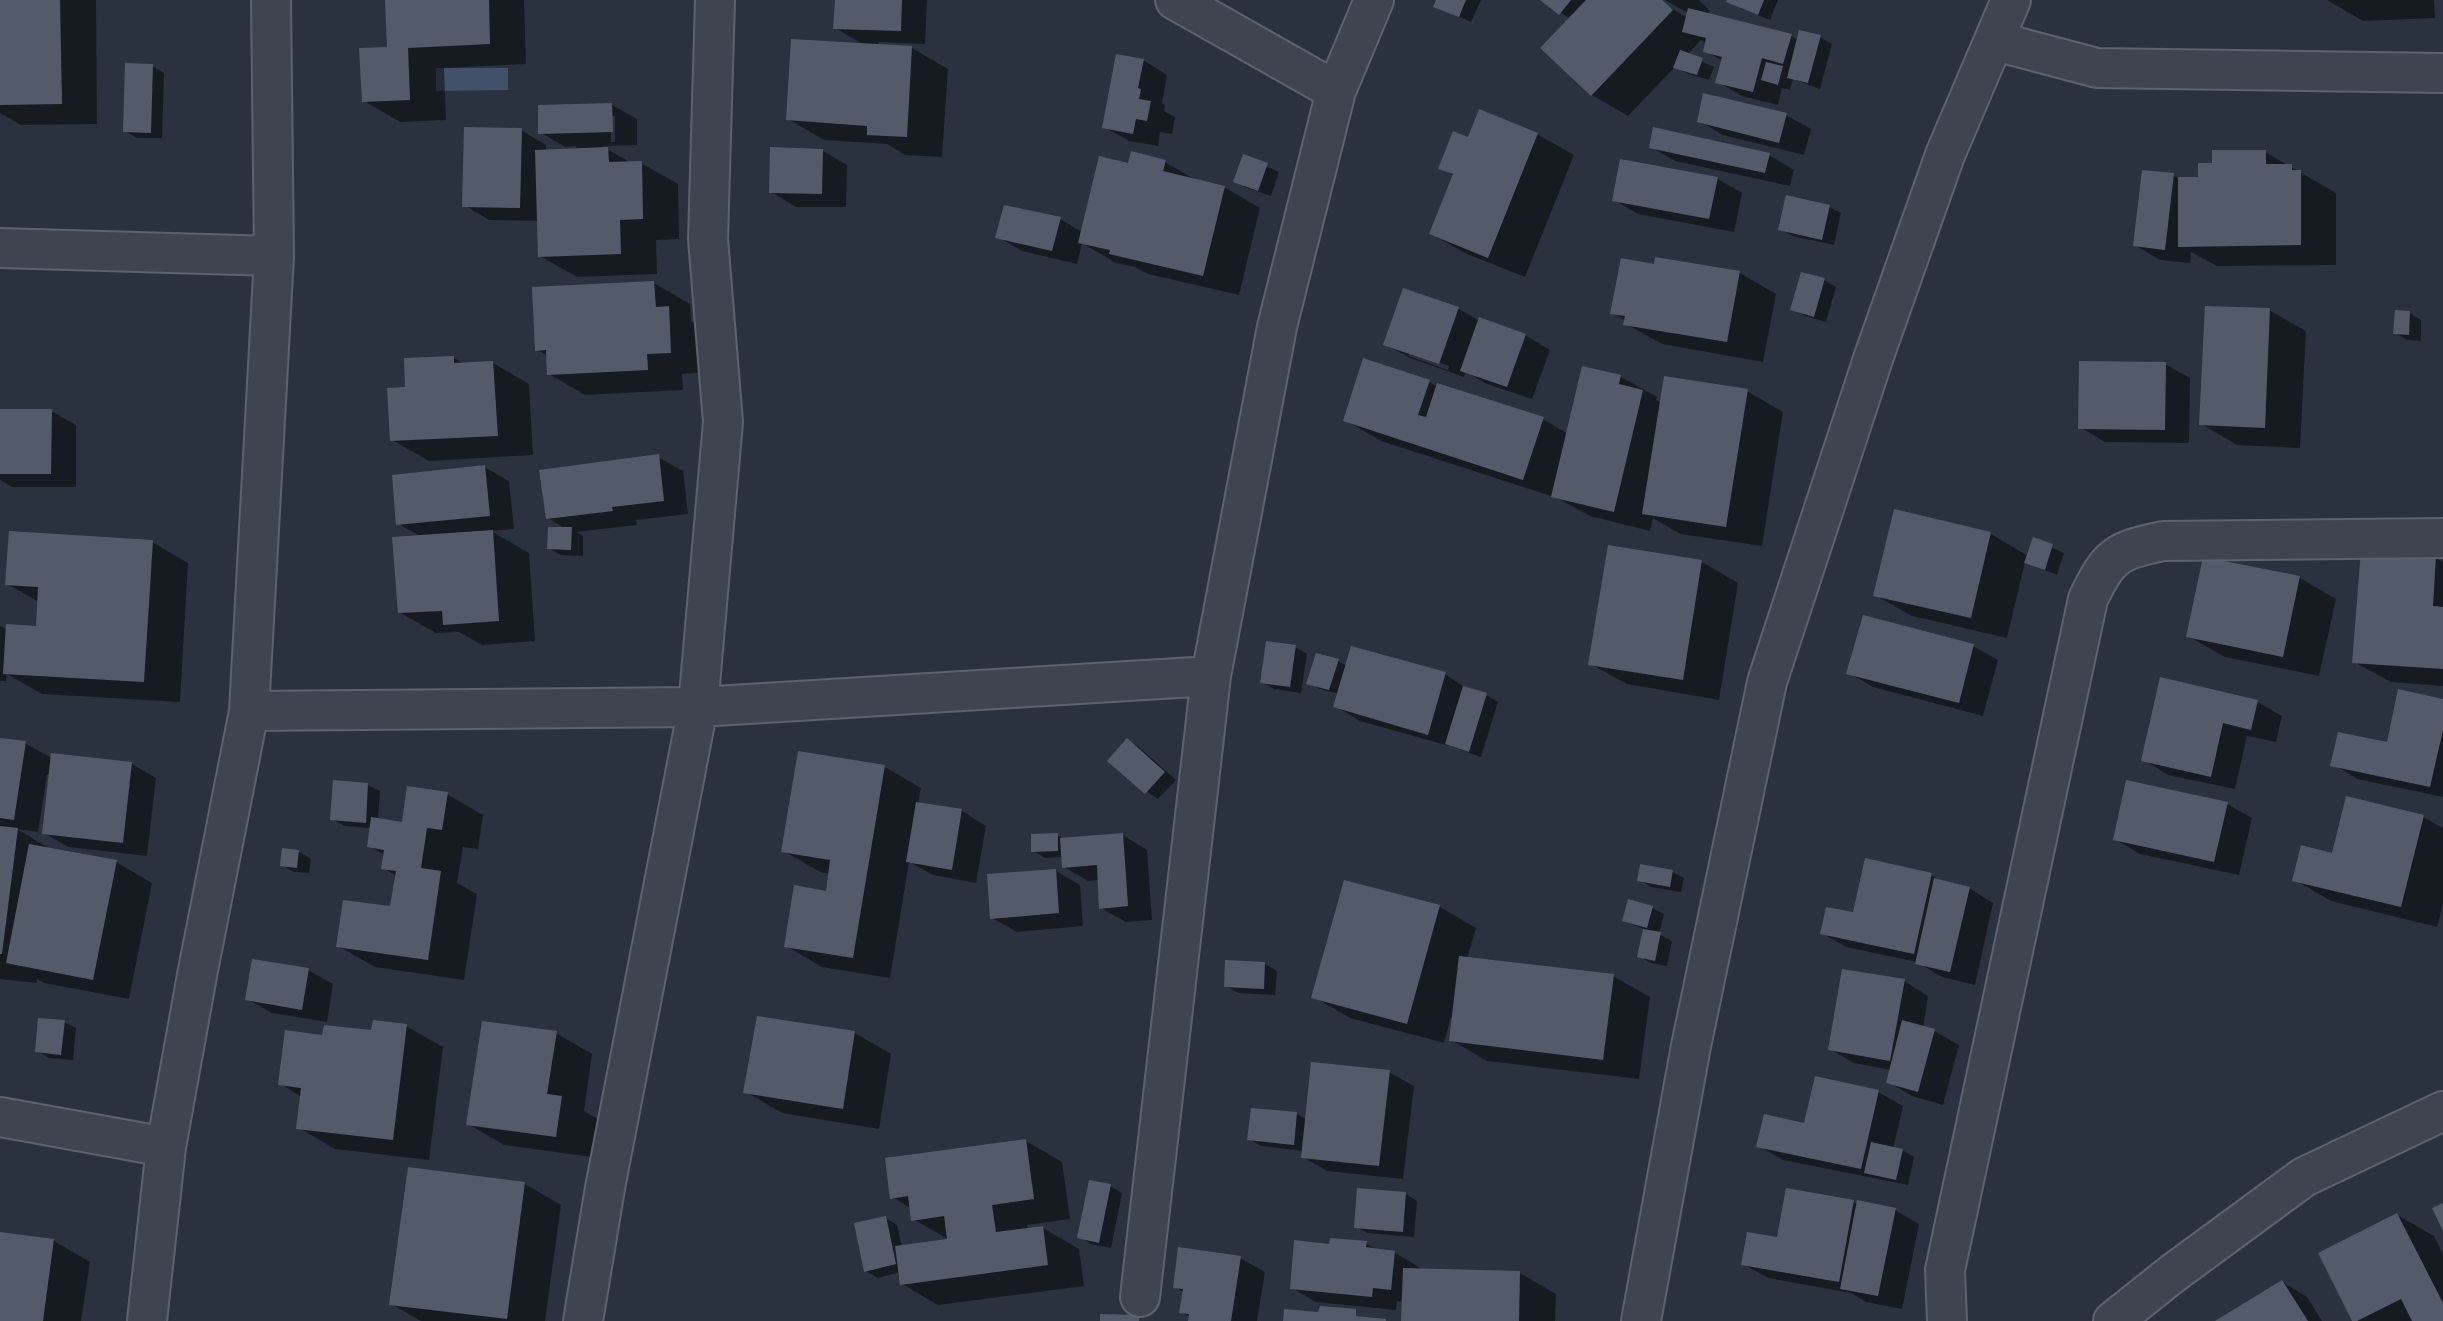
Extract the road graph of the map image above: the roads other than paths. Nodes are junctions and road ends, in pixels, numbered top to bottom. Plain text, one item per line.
1 (271, 0) edge
2 (715, 0) edge
3 (1175, 0) edge
4 (1374, 0) edge
5 (2011, 0) edge
6 (1995, 41) junction
7 (2443, 73) edge
8 (1336, 91) junction
9 (0, 248) edge
10 (274, 256) junction
11 (2443, 538) edge
12 (1211, 676) junction
13 (698, 707) junction
14 (249, 711) junction
15 (2443, 1111) edge
16 (0, 1117) edge
17 (166, 1147) junction
18 (1140, 1297) dead end
19 (147, 1321) edge
20 (583, 1321) edge
21 (1641, 1321) edge
22 (1947, 1321) edge
23 (2113, 1321) edge

1 - 10 street
2 - 13 street
3 - 8 street
4 - 8 street
5 - 6 street
6 - 7 street
6 - 21 street
8 - 12 street
9 - 10 street
10 - 14 street
11 - 22 street
12 - 13 street
12 - 18 street
13 - 14 street
13 - 20 street
14 - 17 street
15 - 23 street
16 - 17 street
17 - 19 street

